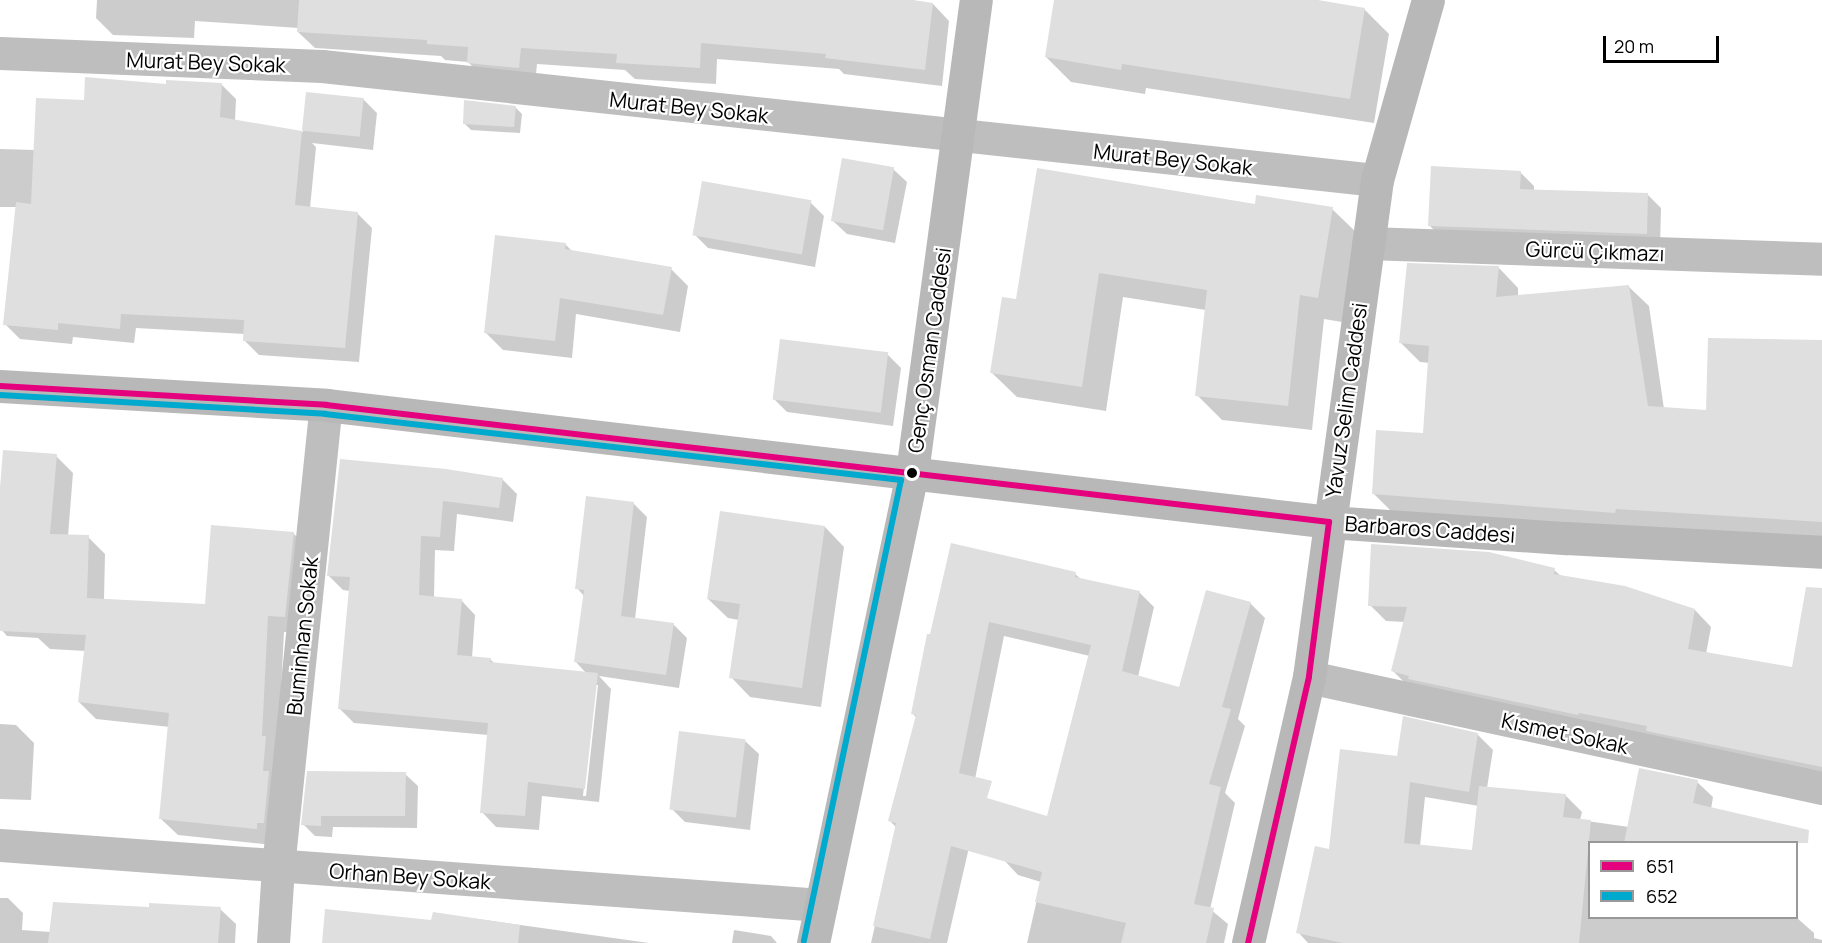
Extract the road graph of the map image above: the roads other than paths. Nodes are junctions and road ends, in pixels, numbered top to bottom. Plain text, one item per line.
1 (976, 0) edge
2 (1428, 0) edge
3 (0, 53) edge
4 (958, 136) junction
5 (1377, 180) junction
6 (1368, 243) junction
7 (1822, 259) edge
8 (0, 386) edge
9 (326, 405) junction
10 (912, 472) junction
11 (1329, 522) junction
12 (1822, 552) edge
13 (1309, 677) junction
14 (1822, 788) edge
15 (0, 845) edge
16 (278, 867) junction
17 (821, 905) junction
18 (273, 943) edge
19 (813, 943) edge
20 (1248, 943) edge

1 - 4 street, Genç Osman Caddesi
2 - 5 street, Yavuz Selim Caddesi
3 - 4 street, Murat Bey Sokak
4 - 5 street, Murat Bey Sokak
4 - 10 street, Genç Osman Caddesi
5 - 6 street, Yavuz Selim Caddesi
6 - 7 street, Gürcü Çıkmazı
6 - 11 street, Yavuz Selim Caddesi
8 - 9 street, Barbaros Caddesi
9 - 10 street, Barbaros Caddesi
9 - 16 street, Buminhan Sokak
10 - 11 street, Barbaros Caddesi
10 - 17 street, Genç Osman Caddesi
11 - 12 street, Barbaros Caddesi
11 - 13 street, Yavuz Selim Caddesi
13 - 14 street, Kısmet Sokak
13 - 20 street, Yavuz Selim Caddesi
15 - 16 street, Orhan Bey Sokak
16 - 17 street, Orhan Bey Sokak
16 - 18 street, Buminhan Sokak
17 - 19 street, Genç Osman Caddesi

